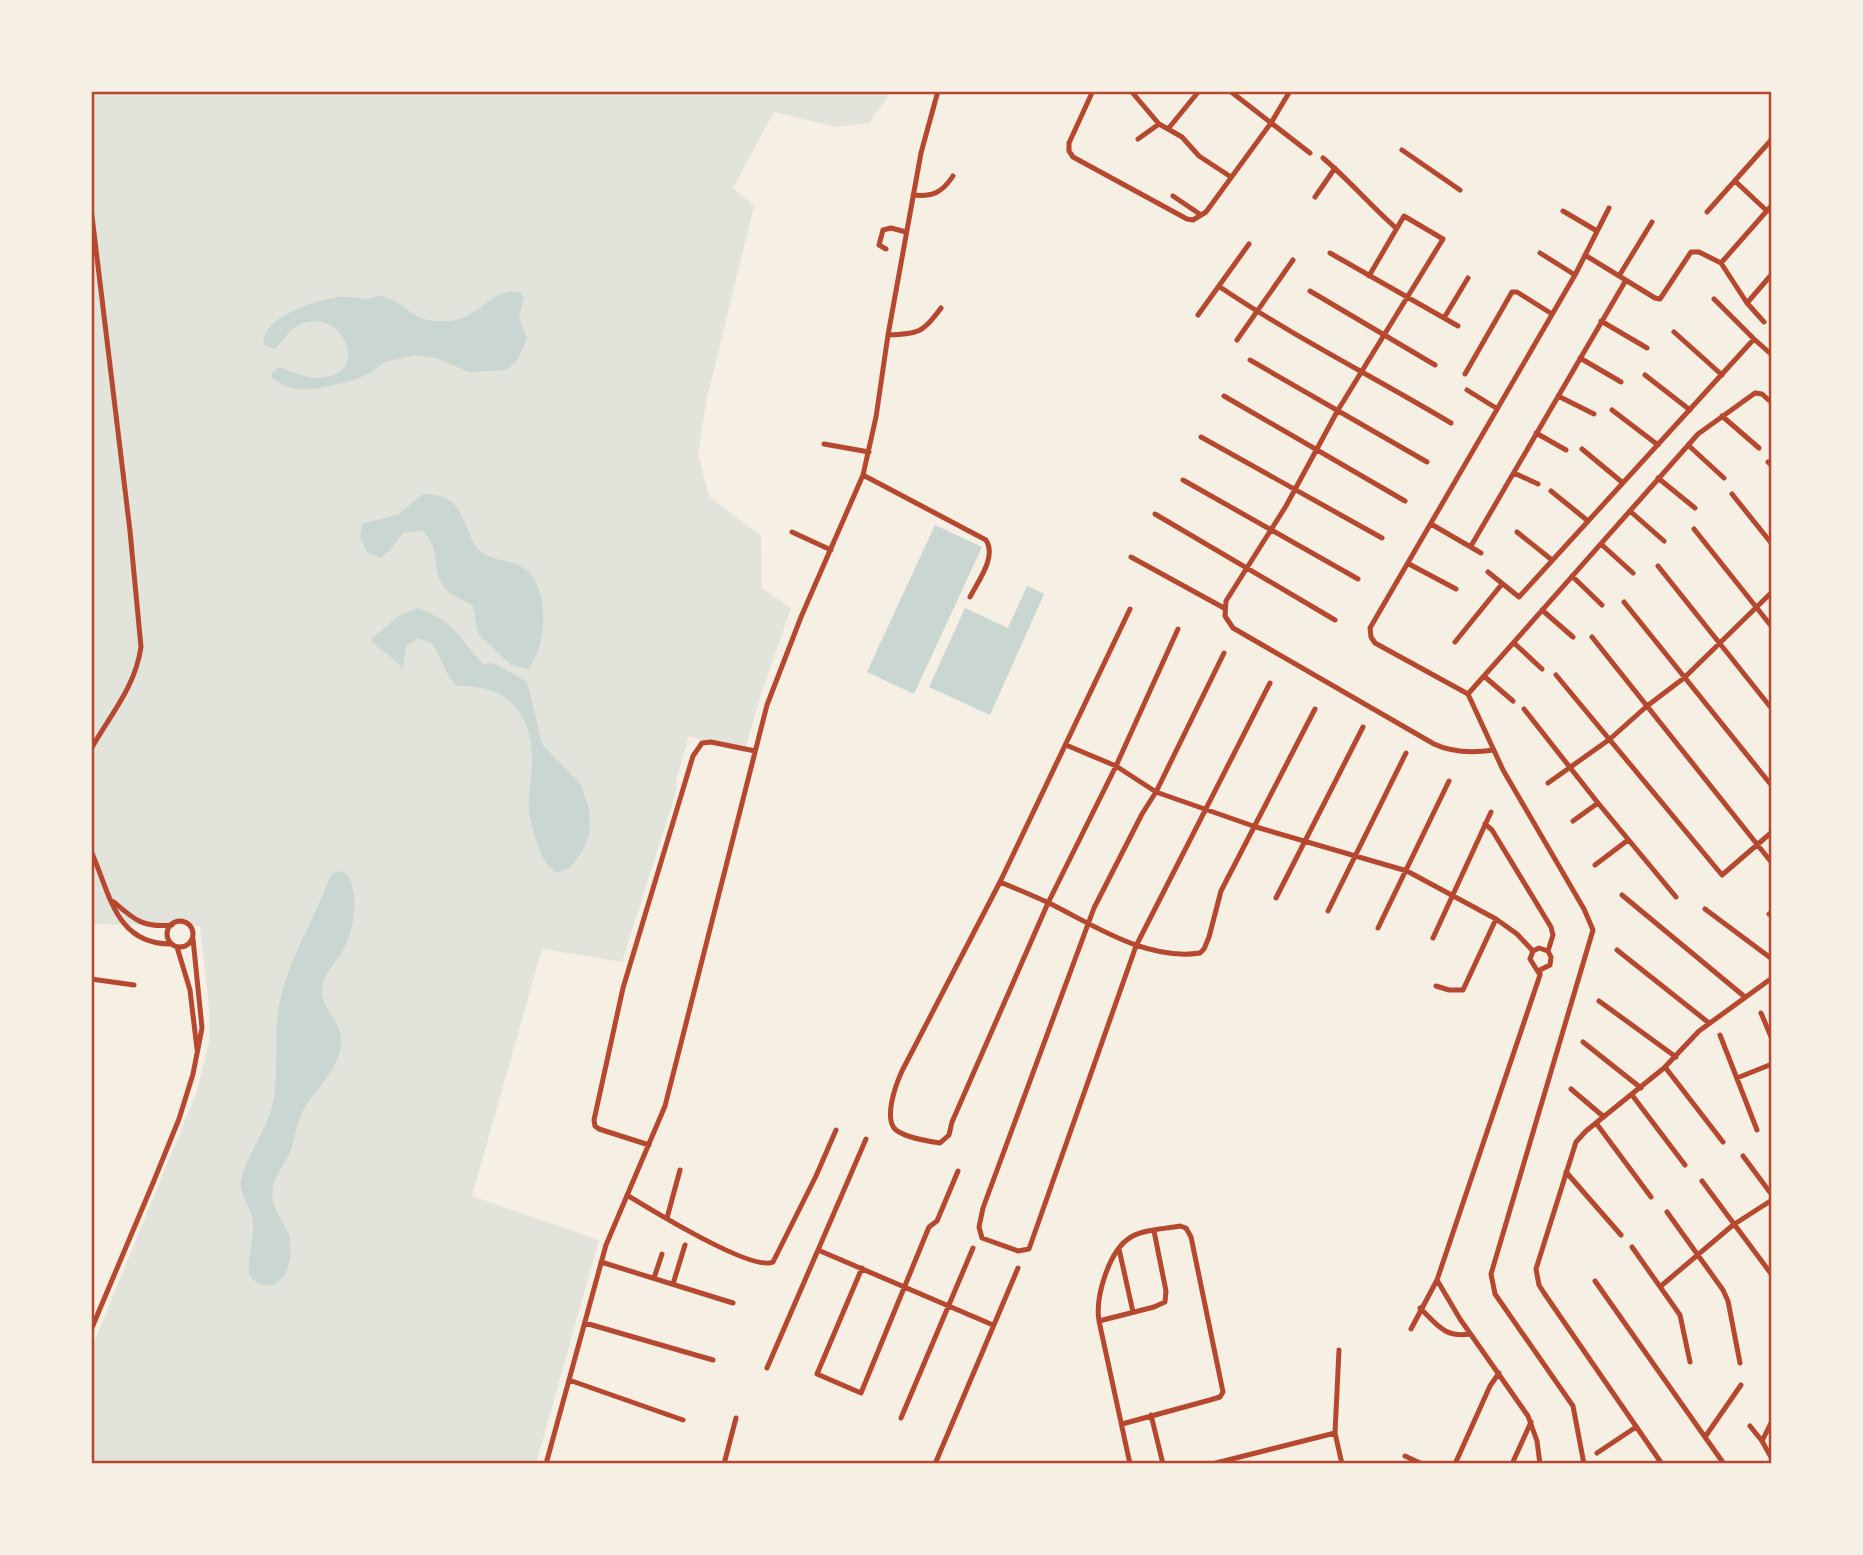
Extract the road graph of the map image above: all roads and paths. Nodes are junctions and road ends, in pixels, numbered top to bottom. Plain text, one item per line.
1 (938, 91) edge
2 (1131, 91) edge
3 (1199, 91) edge
4 (1230, 91) edge
5 (1290, 91) edge
6 (1091, 95) dead end
7 (1271, 123) junction
8 (1159, 124) junction
9 (1168, 129) junction
10 (1138, 139) dead end
11 (1772, 139) edge
12 (1402, 150) dead end
13 (1310, 153) dead end
14 (1323, 158) dead end
15 (1335, 168) junction
16 (953, 176) dead end
17 (1231, 177) junction
18 (1735, 181) junction
19 (1460, 190) dead end
20 (913, 195) junction
21 (1173, 195) dead end
22 (1315, 197) dead end
23 (1772, 205) edge
24 (91, 208) edge
25 (1609, 208) dead end
26 (1563, 211) dead end
27 (1767, 211) junction
28 (1707, 212) dead end
29 (1201, 215) junction
30 (1652, 222) dead end
31 (1396, 229) junction
32 (1597, 231) junction
33 (906, 232) junction
34 (1249, 244) dead end
35 (886, 249) dead end
36 (1330, 253) dead end
37 (1540, 253) dead end
38 (1585, 255) junction
39 (1293, 260) dead end
40 (1721, 263) junction
41 (1772, 274) edge
42 (1575, 275) junction
43 (1369, 276) junction
44 (1619, 276) junction
45 (1468, 278) dead end
46 (1626, 280) junction
47 (1220, 287) junction
48 (1311, 291) dead end
49 (1407, 297) junction
50 (1714, 299) dead end
51 (1747, 303) junction
52 (941, 308) dead end
53 (1256, 311) junction
54 (1552, 314) junction
55 (1198, 315) dead end
56 (1444, 318) junction
57 (1601, 321) junction
58 (1764, 322) dead end
59 (1458, 326) dead end
60 (1674, 332) dead end
61 (888, 335) junction
62 (1384, 335) junction
63 (1755, 339) junction
64 (1237, 340) dead end
65 (1647, 348) dead end
66 (1772, 355) edge
67 (1580, 358) junction
68 (1250, 360) dead end
69 (1435, 365) dead end
70 (1361, 373) junction
71 (1465, 374) dead end
72 (1645, 375) dead end
73 (1722, 375) junction
74 (1621, 382) dead end
75 (1467, 390) dead end
76 (1224, 396) dead end
77 (1558, 396) junction
78 (1772, 403) edge
79 (1496, 408) junction
80 (1338, 410) junction
81 (1612, 410) dead end
82 (1689, 410) junction
83 (1594, 414) dead end
84 (1722, 416) junction
85 (1451, 423) dead end
86 (1536, 433) junction
87 (1200, 438) dead end
88 (824, 444) dead end
89 (1658, 445) junction
90 (1688, 445) junction
91 (1759, 448) dead end
92 (1315, 449) junction
93 (1582, 449) dead end
94 (1566, 450) dead end
95 (869, 452) junction
96 (1427, 461) dead end
97 (1514, 473) junction
98 (863, 475) junction
99 (1658, 478) junction
100 (1724, 478) dead end
101 (1183, 480) dead end
102 (1623, 483) junction
103 (1538, 484) dead end
104 (1295, 490) junction
105 (1551, 491) dead end
106 (1732, 494) dead end
107 (1405, 501) dead end
108 (1695, 508) dead end
109 (1630, 511) junction
110 (1155, 514) dead end
111 (1588, 521) junction
112 (1431, 524) junction
113 (1271, 529) junction
114 (1694, 529) dead end
115 (792, 532) dead end
116 (1517, 532) dead end
117 (1382, 538) dead end
118 (1664, 541) dead end
119 (1601, 544) junction
120 (1772, 544) edge
121 (1471, 546) junction
122 (831, 550) junction
123 (1481, 553) dead end
124 (1131, 557) dead end
125 (1552, 560) junction
126 (1409, 564) junction
127 (1246, 566) junction
128 (1658, 566) dead end
129 (1488, 572) dead end
130 (1633, 573) dead end
131 (1572, 576) junction
132 (1358, 579) dead end
133 (1502, 584) junction
134 (1456, 589) dead end
135 (1772, 592) edge
136 (970, 597) dead end
137 (1624, 602) dead end
138 (1602, 605) dead end
139 (1756, 607) junction
140 (1224, 608) junction
141 (1130, 609) dead end
142 (1542, 610) junction
143 (1335, 620) dead end
144 (1772, 627) edge
145 (1178, 629) dead end
146 (1573, 637) dead end
147 (1592, 638) dead end
148 (1455, 642) dead end
149 (1514, 643) junction
150 (1719, 643) junction
151 (1224, 653) dead end
152 (1542, 669) dead end
153 (1556, 675) dead end
154 (1485, 677) junction
155 (1684, 678) junction
156 (1270, 683) dead end
157 (1468, 694) junction
158 (1513, 701) dead end
159 (1647, 706) junction
160 (1315, 709) dead end
161 (1524, 709) dead end
162 (1772, 709) edge
163 (1363, 727) dead end
164 (1610, 739) junction
165 (1066, 745) junction
166 (91, 749) edge
167 (1494, 750) junction
168 (755, 751) junction
169 (1406, 753) dead end
170 (1116, 766) junction
171 (1570, 767) junction
172 (1449, 781) dead end
173 (1548, 783) dead end
174 (1772, 786) edge
175 (1156, 792) junction
176 (1598, 803) junction
177 (1207, 810) junction
178 (1491, 812) dead end
179 (1573, 821) dead end
180 (1485, 824) junction
181 (1256, 827) junction
182 (1772, 832) edge
183 (1628, 840) junction
184 (1306, 841) junction
185 (1757, 844) junction
186 (91, 851) edge
187 (1357, 855) junction
188 (1772, 863) edge
189 (1595, 865) dead end
190 (1407, 871) junction
191 (1000, 882) junction
192 (1452, 894) junction
193 (1622, 895) dead end
194 (1676, 897) dead end
195 (1276, 898) dead end
196 (111, 900) junction
197 (1048, 903) junction
198 (1705, 909) dead end
199 (1328, 911) dead end
200 (1496, 919) junction
201 (1089, 924) junction
202 (172, 925) junction
203 (1378, 928) dead end
204 (1433, 938) dead end
205 (192, 939) junction
206 (174, 945) junction
207 (1136, 946) junction
208 (1617, 950) dead end
209 (1533, 951) junction
210 (1548, 951) junction
211 (1772, 959) edge
212 (1540, 975) junction
213 (1772, 978) edge
214 (91, 979) edge
215 (134, 985) dead end
216 (1436, 986) dead end
217 (1745, 998) junction
218 (1599, 1001) dead end
219 (1761, 1013) dead end
220 (1709, 1023) junction
221 (1720, 1035) dead end
222 (1772, 1040) edge
223 (1583, 1042) dead end
224 (198, 1052) junction
225 (1676, 1057) junction
226 (1772, 1064) edge
227 (1665, 1067) junction
228 (1737, 1078) junction
229 (1641, 1088) junction
230 (1571, 1089) dead end
231 (1632, 1095) junction
232 (1604, 1117) junction
233 (1596, 1123) junction
234 (836, 1130) dead end
235 (1757, 1130) dead end
236 (866, 1139) dead end
237 (1723, 1142) dead end
238 (649, 1145) junction
239 (1743, 1156) dead end
240 (1685, 1165) dead end
241 (680, 1170) dead end
242 (958, 1171) dead end
243 (1566, 1172) junction
244 (1702, 1181) dead end
245 (627, 1195) junction
246 (1772, 1195) edge
247 (1651, 1197) dead end
248 (1772, 1200) edge
249 (1667, 1212) dead end
250 (667, 1219) junction
251 (1733, 1225) junction
252 (1154, 1231) junction
253 (1621, 1235) dead end
254 (685, 1245) dead end
255 (1632, 1247) dead end
256 (973, 1248) dead end
257 (1119, 1249) junction
258 (818, 1250) junction
259 (662, 1254) dead end
260 (1698, 1254) junction
261 (601, 1262) junction
262 (1018, 1268) dead end
263 (862, 1269) junction
264 (1772, 1275) edge
265 (654, 1278) junction
266 (1437, 1280) junction
267 (1595, 1281) dead end
268 (673, 1284) junction
269 (1661, 1286) junction
270 (904, 1287) junction
271 (733, 1303) dead end
272 (949, 1306) junction
273 (1420, 1308) junction
274 (1133, 1312) junction
275 (1099, 1321) junction
276 (585, 1323) junction
277 (993, 1325) junction
278 (1411, 1329) dead end
279 (91, 1330) edge
280 (1471, 1335) junction
281 (1339, 1350) dead end
282 (713, 1360) dead end
283 (1690, 1362) dead end
284 (1740, 1363) dead end
285 (767, 1368) dead end
286 (1499, 1373) junction
287 (569, 1380) junction
288 (1741, 1385) dead end
289 (1151, 1415) junction
290 (736, 1418) dead end
291 (901, 1418) dead end
292 (682, 1420) dead end
293 (1772, 1421) edge
294 (1531, 1422) junction
295 (1122, 1424) junction
296 (1750, 1426) dead end
297 (1636, 1427) junction
298 (1335, 1433) junction
299 (1705, 1437) junction
300 (1762, 1441) junction
301 (1597, 1453) dead end
302 (1405, 1456) dead end
303 (1227, 1462) edge
304 (1772, 1462) edge
305 (546, 1464) edge
306 (724, 1464) edge
307 (935, 1464) edge
308 (1130, 1464) edge
309 (1163, 1464) edge
310 (1212, 1464) edge
311 (1342, 1464) edge
312 (1422, 1464) edge
313 (1455, 1464) edge
314 (1512, 1464) edge
315 (1541, 1464) edge
316 (1584, 1464) edge
317 (1662, 1464) edge
318 (1724, 1464) edge

1 - 20 street
2 - 8 street
3 - 9 street
4 - 7 street
5 - 7 street
6 - 29 street
7 - 13 street
7 - 17 street
8 - 9 street
8 - 10 street
9 - 17 street
11 - 18 street
12 - 19 street
14 - 15 street
15 - 22 street
15 - 31 street
16 - 20 street
17 - 29 street
18 - 27 street
18 - 28 street
20 - 33 street
21 - 29 street
23 - 27 street
24 - 166 street
25 - 32 street
26 - 32 street
27 - 40 street
30 - 44 street
31 - 43 street
31 - 49 street
32 - 38 street
33 - 35 street
33 - 61 street
34 - 47 street
36 - 43 street
37 - 42 street
38 - 42 street
38 - 44 street
39 - 53 street
40 - 46 street
40 - 51 street
41 - 51 street
42 - 54 street
43 - 49 street
44 - 46 street
45 - 56 street
46 - 57 street
47 - 53 street
47 - 55 street
48 - 62 street
49 - 56 street
49 - 62 street
50 - 63 street
51 - 58 street
52 - 61 street
53 - 64 street
53 - 70 street
54 - 71 street
54 - 79 street
56 - 59 street
57 - 65 street
57 - 67 street
60 - 73 street
61 - 95 street
62 - 69 street
62 - 70 street
63 - 66 street
63 - 73 street
67 - 74 street
67 - 77 street
68 - 80 street
70 - 80 street
70 - 85 street
72 - 82 street
73 - 82 street
75 - 79 street
76 - 92 street
77 - 83 street
77 - 86 street
78 - 84 street
79 - 112 street
80 - 92 street
80 - 96 street
81 - 89 street
82 - 89 street
84 - 90 street
84 - 91 street
86 - 94 street
86 - 97 street
87 - 104 street
88 - 95 street
89 - 102 street
90 - 99 street
90 - 100 street
92 - 104 street
92 - 107 street
93 - 102 street
95 - 98 street
97 - 103 street
97 - 121 street
98 - 122 street
98 - 136 street
99 - 108 street
99 - 109 street
101 - 113 street
102 - 111 street
104 - 113 street
104 - 117 street
105 - 111 street
106 - 120 street
109 - 118 street
109 - 119 street
110 - 127 street
111 - 125 street
112 - 121 street
112 - 126 street
113 - 127 street
113 - 132 street
114 - 139 street
115 - 122 street
116 - 125 street
119 - 130 street
119 - 131 street
121 - 123 street
122 - 168 street
124 - 140 street
125 - 133 street
126 - 134 street
126 - 157 street
127 - 140 street
127 - 143 street
128 - 150 street
129 - 133 street
131 - 138 street
131 - 142 street
133 - 148 street
135 - 139 street
137 - 155 street
139 - 144 street
139 - 150 street
140 - 167 street
141 - 165 street
142 - 146 street
142 - 149 street
145 - 170 street
147 - 159 street
149 - 152 street
149 - 154 street
150 - 155 street
150 - 162 street
151 - 175 street
153 - 164 street
154 - 157 street
154 - 158 street
155 - 159 street
155 - 174 street
156 - 177 street
157 - 167 street
159 - 164 street
159 - 185 street
160 - 181 street
161 - 171 street
163 - 184 street
164 - 171 street
164 - 185 street
165 - 170 street
165 - 191 street
167 - 316 street
168 - 238 street
168 - 238 street
169 - 187 street
170 - 175 street
170 - 197 street
171 - 173 street
171 - 176 street
172 - 190 street
175 - 177 street
175 - 201 street
176 - 179 street
176 - 183 street
177 - 181 street
177 - 207 street
178 - 180 street
180 - 192 street
180 - 210 street
181 - 184 street
181 - 207 street
182 - 185 street
183 - 189 street
183 - 194 street
184 - 187 street
184 - 195 street
185 - 188 street
186 - 196 street
187 - 190 street
187 - 199 street
190 - 192 street
190 - 203 street
191 - 197 street
191 - 197 street
192 - 200 street
192 - 204 street
193 - 217 street
196 - 202 street
196 - 206 street
197 - 201 street
198 - 211 street
200 - 209 street
200 - 216 street
201 - 207 street
201 - 207 street
202 - 205 street
202 - 206 street
205 - 206 street
205 - 224 street
206 - 224 street
208 - 220 street
209 - 210 street
209 - 212 street
210 - 212 street
212 - 266 street
213 - 217 street
214 - 215 street
217 - 220 street
218 - 225 street
219 - 222 street
220 - 225 street
221 - 228 street
223 - 229 street
224 - 279 street
225 - 227 street
226 - 228 street
227 - 229 street
227 - 237 street
228 - 235 street
229 - 231 street
230 - 232 street
231 - 232 street
231 - 240 street
232 - 233 street
233 - 243 street
233 - 247 street
234 - 250 street
236 - 258 street
238 - 245 street
239 - 246 street
241 - 250 street
242 - 270 street
243 - 253 street
243 - 297 street
244 - 251 street
245 - 250 street
245 - 261 street
248 - 251 street
249 - 260 street
251 - 260 street
251 - 264 street
252 - 257 street
252 - 274 street
252 - 289 street
254 - 268 street
255 - 269 street
256 - 272 street
257 - 274 street
257 - 275 street
258 - 263 street
258 - 285 street
259 - 265 street
260 - 269 street
260 - 284 street
261 - 265 street
261 - 276 street
262 - 277 street
263 - 270 street
263 - 270 street
265 - 268 street
266 - 273 street
266 - 280 street
267 - 299 street
268 - 271 street
269 - 283 street
270 - 272 street
272 - 277 street
272 - 291 street
273 - 278 street
273 - 280 street
274 - 275 street
275 - 295 street
276 - 282 street
276 - 287 street
277 - 307 street
280 - 286 street
281 - 298 street
286 - 294 street
286 - 313 street
287 - 292 street
287 - 305 street
288 - 299 street
289 - 295 street
289 - 309 street
290 - 306 street
293 - 300 street
294 - 314 street
294 - 315 street
295 - 308 street
296 - 300 street
297 - 301 street
297 - 317 street
298 - 303 street
298 - 311 street
299 - 318 street
300 - 304 street
302 - 312 street
303 - 310 street

